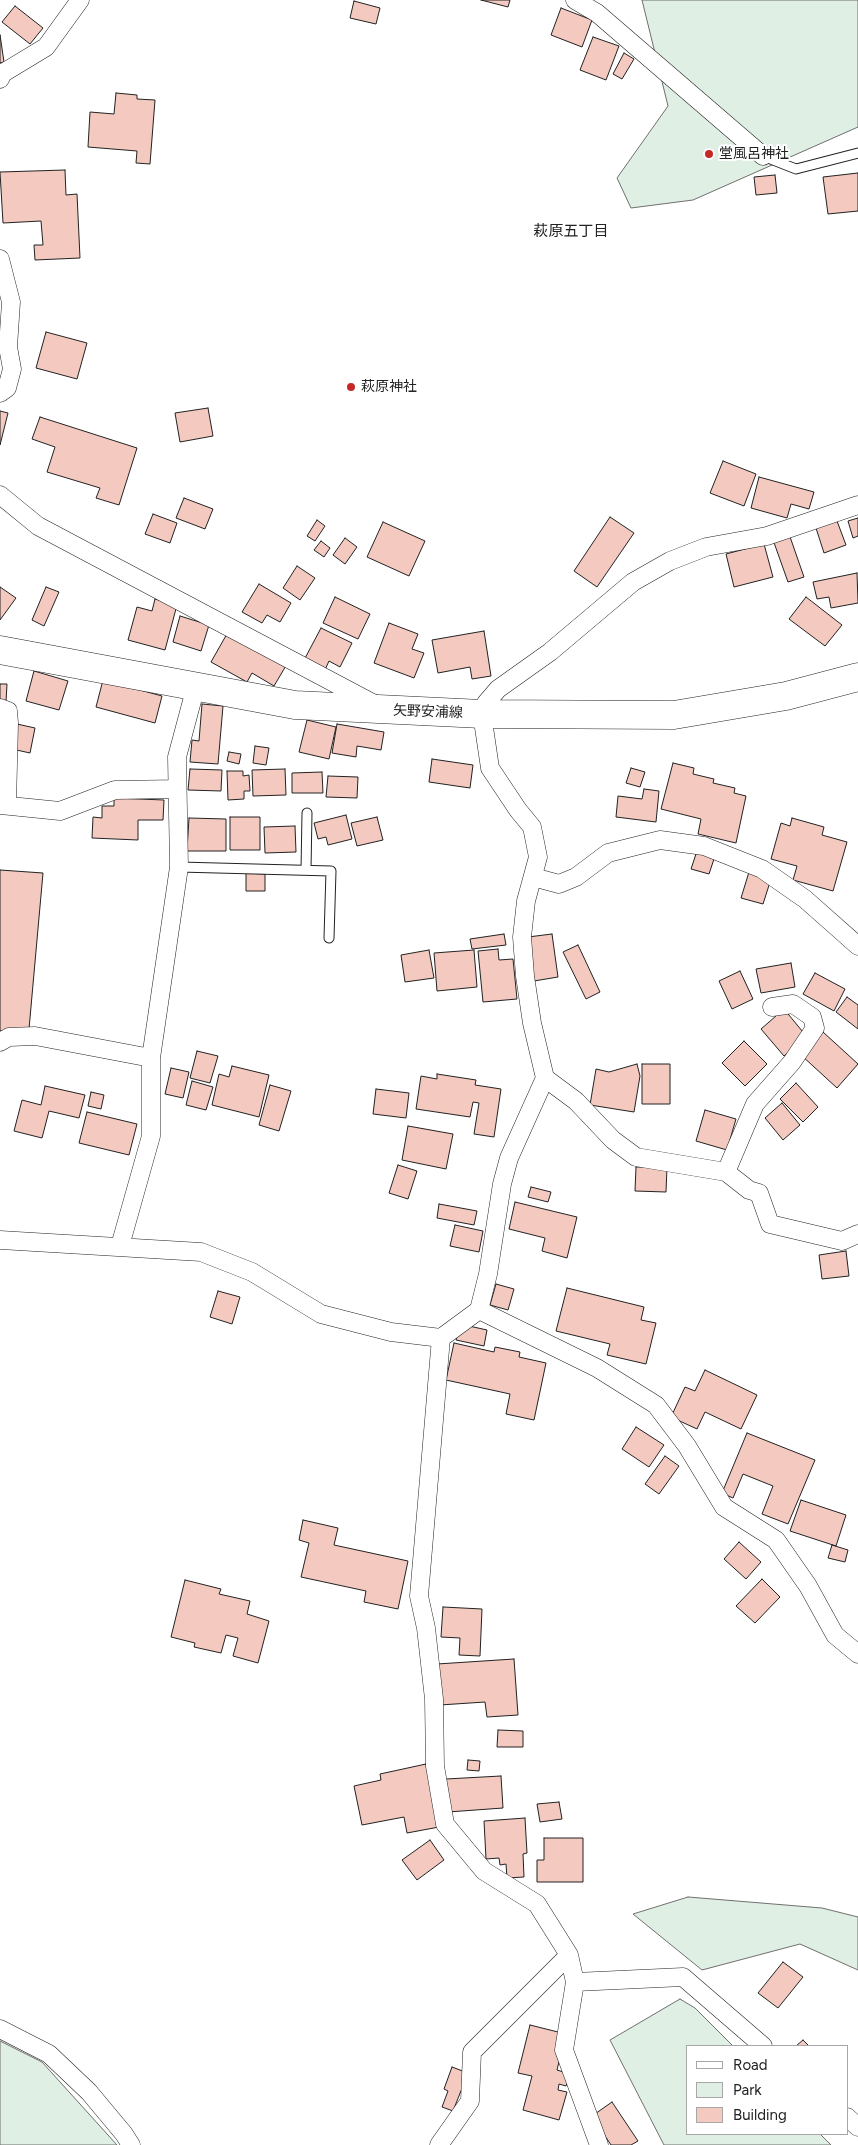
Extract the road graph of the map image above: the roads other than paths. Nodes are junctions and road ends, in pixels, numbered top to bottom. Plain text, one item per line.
1 (80, 0) edge
2 (575, 0) edge
3 (0, 79) edge
4 (858, 153) edge
5 (764, 156) joint
6 (0, 259) edge
7 (0, 393) edge
8 (0, 495) edge
9 (858, 505) edge
10 (0, 650) edge
11 (858, 677) edge
12 (196, 686) junction
13 (0, 708) edge
14 (386, 710) junction
15 (482, 714) junction
16 (177, 789) junction
17 (3, 805) edge
18 (307, 813) dead end
19 (179, 867) junction
20 (306, 870) junction
21 (533, 877) junction
22 (329, 938) dead end
23 (858, 946) edge
24 (772, 1007) dead end
25 (0, 1042) edge
26 (151, 1058) junction
27 (545, 1078) junction
28 (726, 1172) junction
29 (858, 1234) edge
30 (0, 1240) edge
31 (120, 1246) junction
32 (479, 1310) junction
33 (441, 1338) junction
34 (858, 1654) edge
35 (570, 1955) junction
36 (574, 1982) junction
37 (0, 2029) edge
38 (763, 2045) edge
39 (848, 2119) edge
40 (858, 2127) edge
41 (131, 2145) edge
42 (439, 2145) edge
43 (600, 2145) edge

1 - 3 street
2 - 5 street
4 - 5 lane
6 - 7 street
8 - 14 street
9 - 15 street
10 - 12 main road, 矢野安浦線
11 - 15 main road, 矢野安浦線
12 - 14 main road, 矢野安浦線
12 - 16 street
13 - 17 street
14 - 15 main road, 矢野安浦線
15 - 21 street
16 - 17 street
16 - 19 street
18 - 20 lane
19 - 20 lane
19 - 26 street
20 - 22 lane
21 - 23 street
21 - 27 street
24 - 28 street
25 - 26 street
26 - 31 street
27 - 28 street
27 - 32 street
28 - 29 street
30 - 31 street
31 - 33 street
32 - 33 street
32 - 34 street
33 - 35 street
35 - 36 street
35 - 42 street
36 - 38 street
36 - 43 street
37 - 41 street
39 - 40 street

